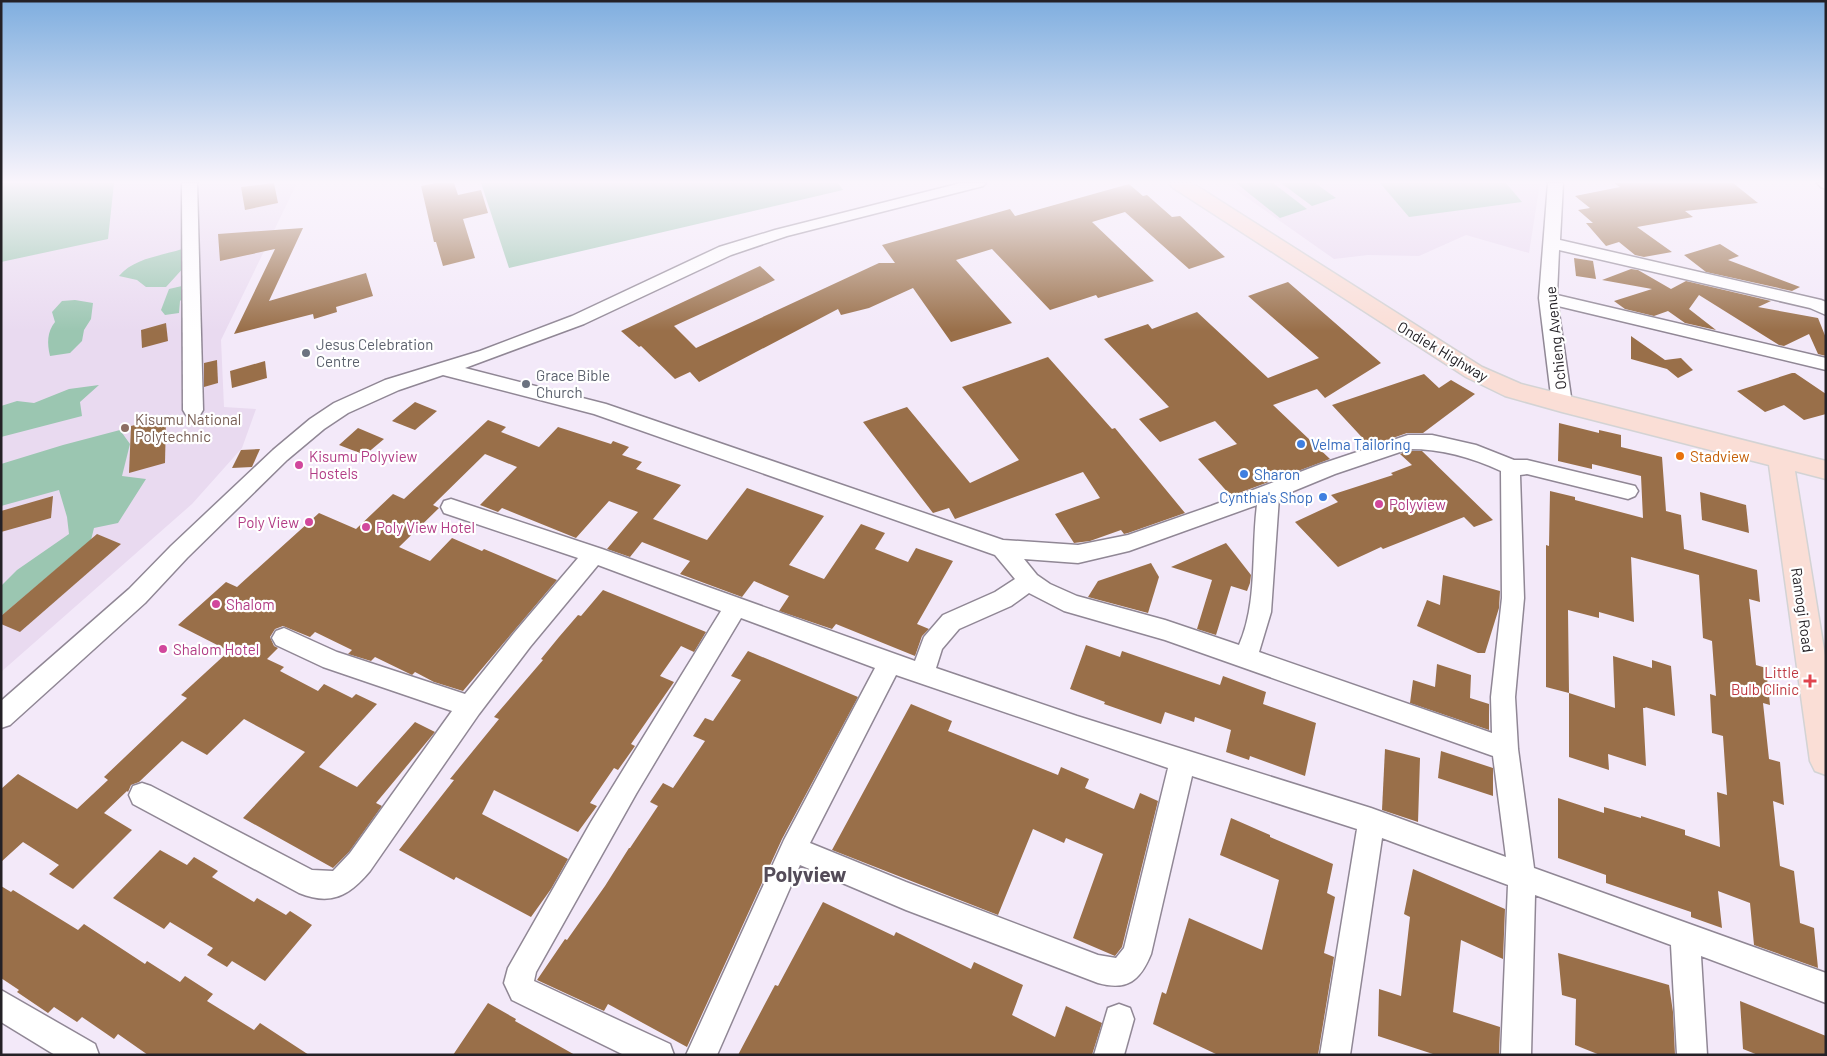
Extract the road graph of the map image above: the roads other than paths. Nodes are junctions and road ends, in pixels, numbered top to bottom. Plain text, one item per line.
1 (190, 232) edge
2 (784, 232) edge
3 (1256, 232) edge
4 (1551, 232) edge
5 (1550, 243) junction
6 (1548, 298) junction
7 (1826, 309) edge
8 (1826, 364) edge
9 (439, 369) junction
10 (1562, 404) junction
11 (192, 410) dead end
12 (1781, 459) junction
13 (1512, 468) junction
14 (1826, 470) edge
15 (1628, 491) dead end
16 (1269, 493) junction
17 (451, 507) dead end
18 (1003, 549) junction
19 (594, 555) junction
20 (1029, 581) junction
21 (736, 606) junction
22 (284, 638) dead end
23 (1245, 657) junction
24 (890, 663) junction
25 (922, 674) junction
26 (470, 706) junction
27 (1, 716) edge
28 (1823, 727) edge
29 (1504, 749) junction
30 (1183, 760) junction
31 (1826, 761) edge
32 (142, 795) dead end
33 (1371, 821) junction
34 (793, 849) junction
35 (1522, 876) junction
36 (1685, 936) junction
37 (1826, 988) edge
38 (1, 1005) edge
39 (1119, 1019) dead end
40 (79, 1054) edge
41 (658, 1055) edge
42 (701, 1055) edge
43 (1109, 1055) edge
44 (1335, 1055) edge
45 (1516, 1055) edge
46 (1692, 1055) edge

1 - 11 street
2 - 9 street
3 - 10 main road, Ondiek Highway
4 - 5 street, Ochieng Avenue
5 - 6 street, Ochieng Avenue
5 - 7 street
6 - 8 street
6 - 10 street, Ochieng Avenue
9 - 18 street
9 - 27 street
10 - 12 main road, Ondiek Highway
12 - 14 main road, Ondiek Highway
12 - 28 main road, Ramogi Road
13 - 15 street
13 - 16 street
13 - 29 street
16 - 18 street
16 - 23 street
17 - 19 street
18 - 20 street
19 - 21 street
19 - 26 street
20 - 23 street
20 - 25 street
21 - 24 street
21 - 41 street
22 - 26 street
23 - 29 street
24 - 25 street
24 - 34 street
25 - 30 street
26 - 32 street
28 - 31 main road, Ramogi Road
29 - 35 street
30 - 33 street
30 - 34 street
33 - 35 street
33 - 44 street
34 - 42 street
35 - 36 street
35 - 45 street
36 - 37 street
36 - 46 street
38 - 40 street
39 - 43 street

